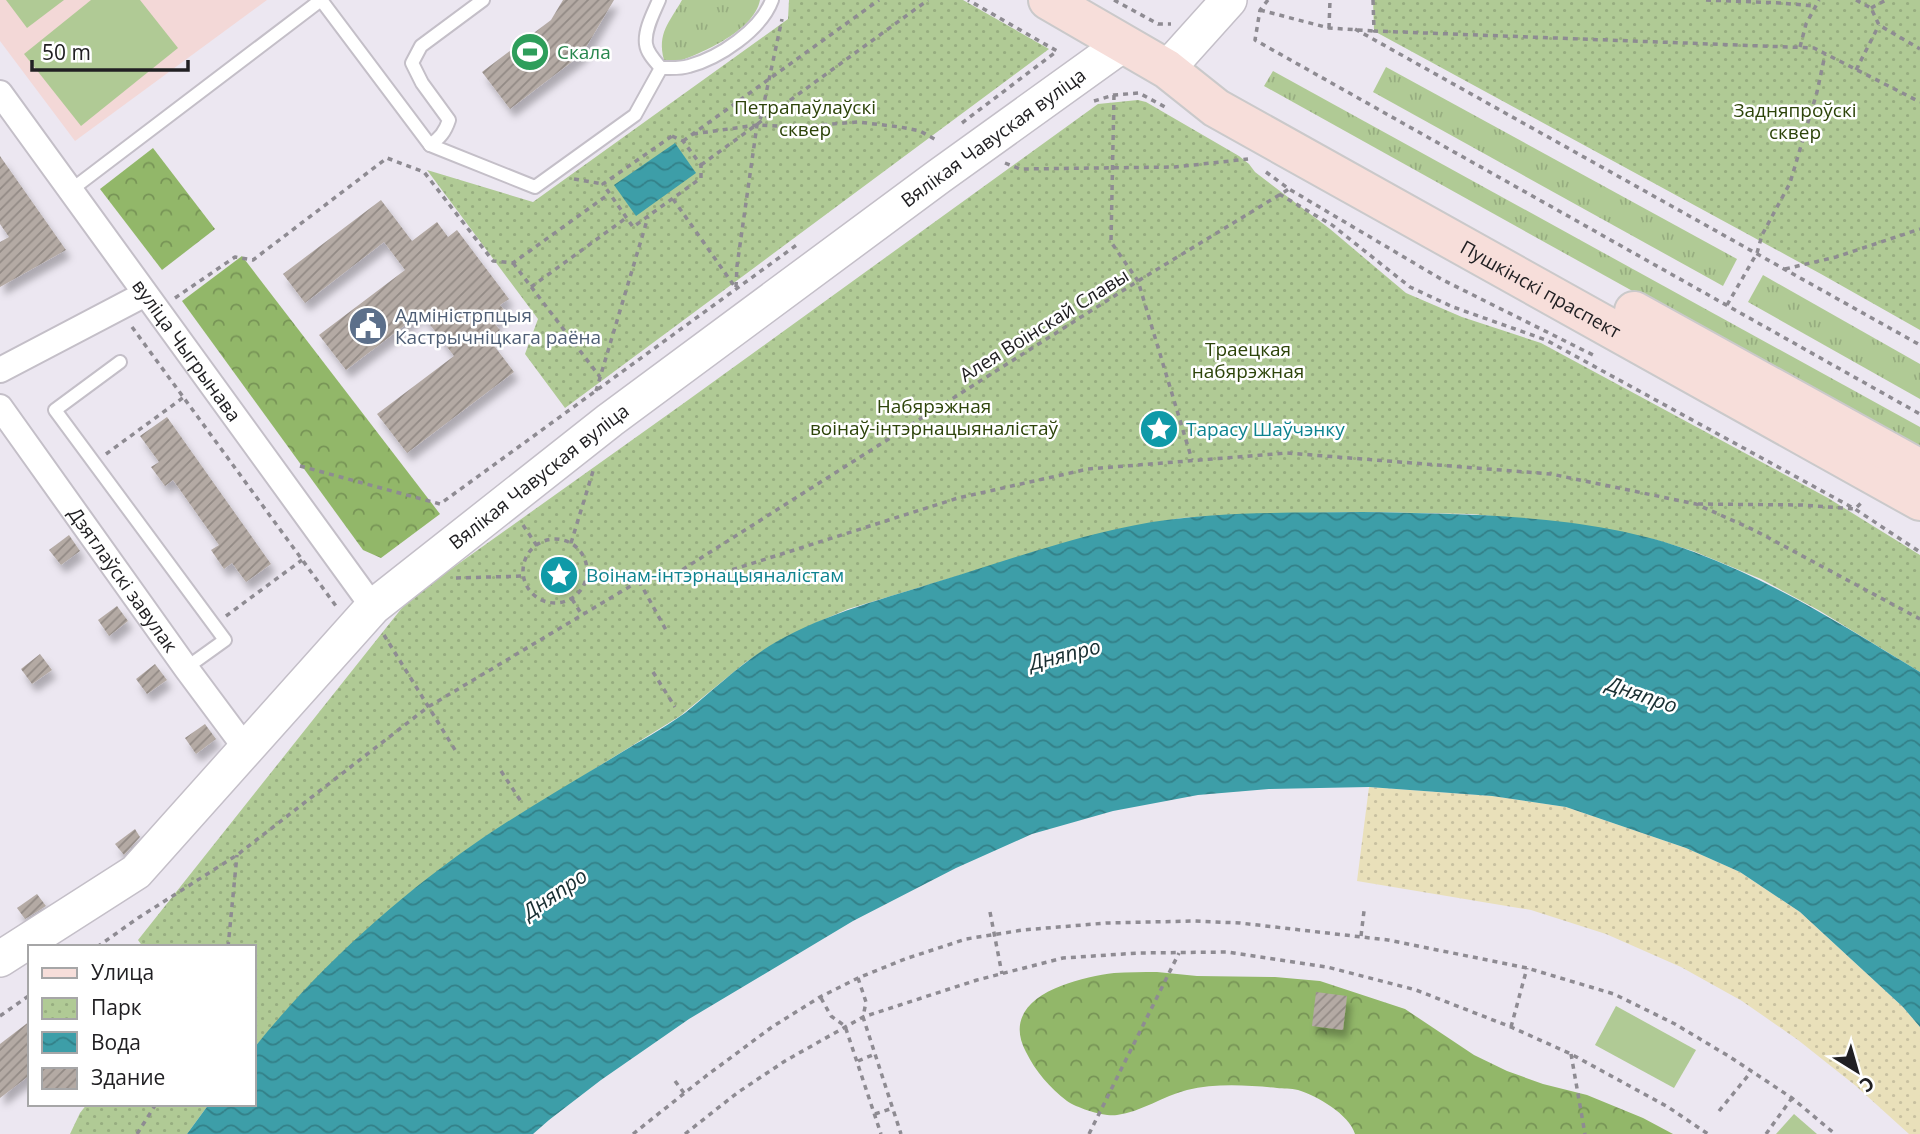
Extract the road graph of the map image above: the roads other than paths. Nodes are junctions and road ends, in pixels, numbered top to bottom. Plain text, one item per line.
1 (321, 0) edge
2 (483, 0) edge
3 (659, 0) edge
4 (772, 0) edge
5 (1048, 0) edge
6 (1245, 5) edge
7 (1123, 44) junction
8 (661, 68) junction
9 (1167, 69) junction
10 (0, 93) edge
11 (430, 145) junction
12 (71, 190) junction
13 (145, 294) junction
14 (120, 362) dead end
15 (0, 370) edge
16 (0, 407) edge
17 (1920, 469) edge
18 (1920, 501) edge
19 (370, 624) junction
20 (186, 668) junction
21 (247, 750) junction
22 (0, 959) edge

1 - 11 lane
1 - 12 lane
2 - 11 lane
3 - 8 lane
4 - 8 lane
5 - 7 main road, Пушкінскі праспект
6 - 9 main road
7 - 9 main road, Пушкінскі праспект
7 - 19 main road, Вялікая Чавуская вуліца
8 - 11 lane
9 - 17 main road, Пушкінскі праспект
9 - 18 main road, Пушкінскі праспект
10 - 12 street, вуліца Чыгрынава
12 - 13 street, вуліца Чыгрынава
13 - 15 street
13 - 19 street, вуліца Чыгрынава
14 - 20 lane
16 - 20 street, Дзятлаўскі завулак
19 - 21 main road, Вялікая Чавуская вуліца
20 - 21 street, Дзятлаўскі завулак
21 - 22 main road, Вялікая Чавуская вуліца

